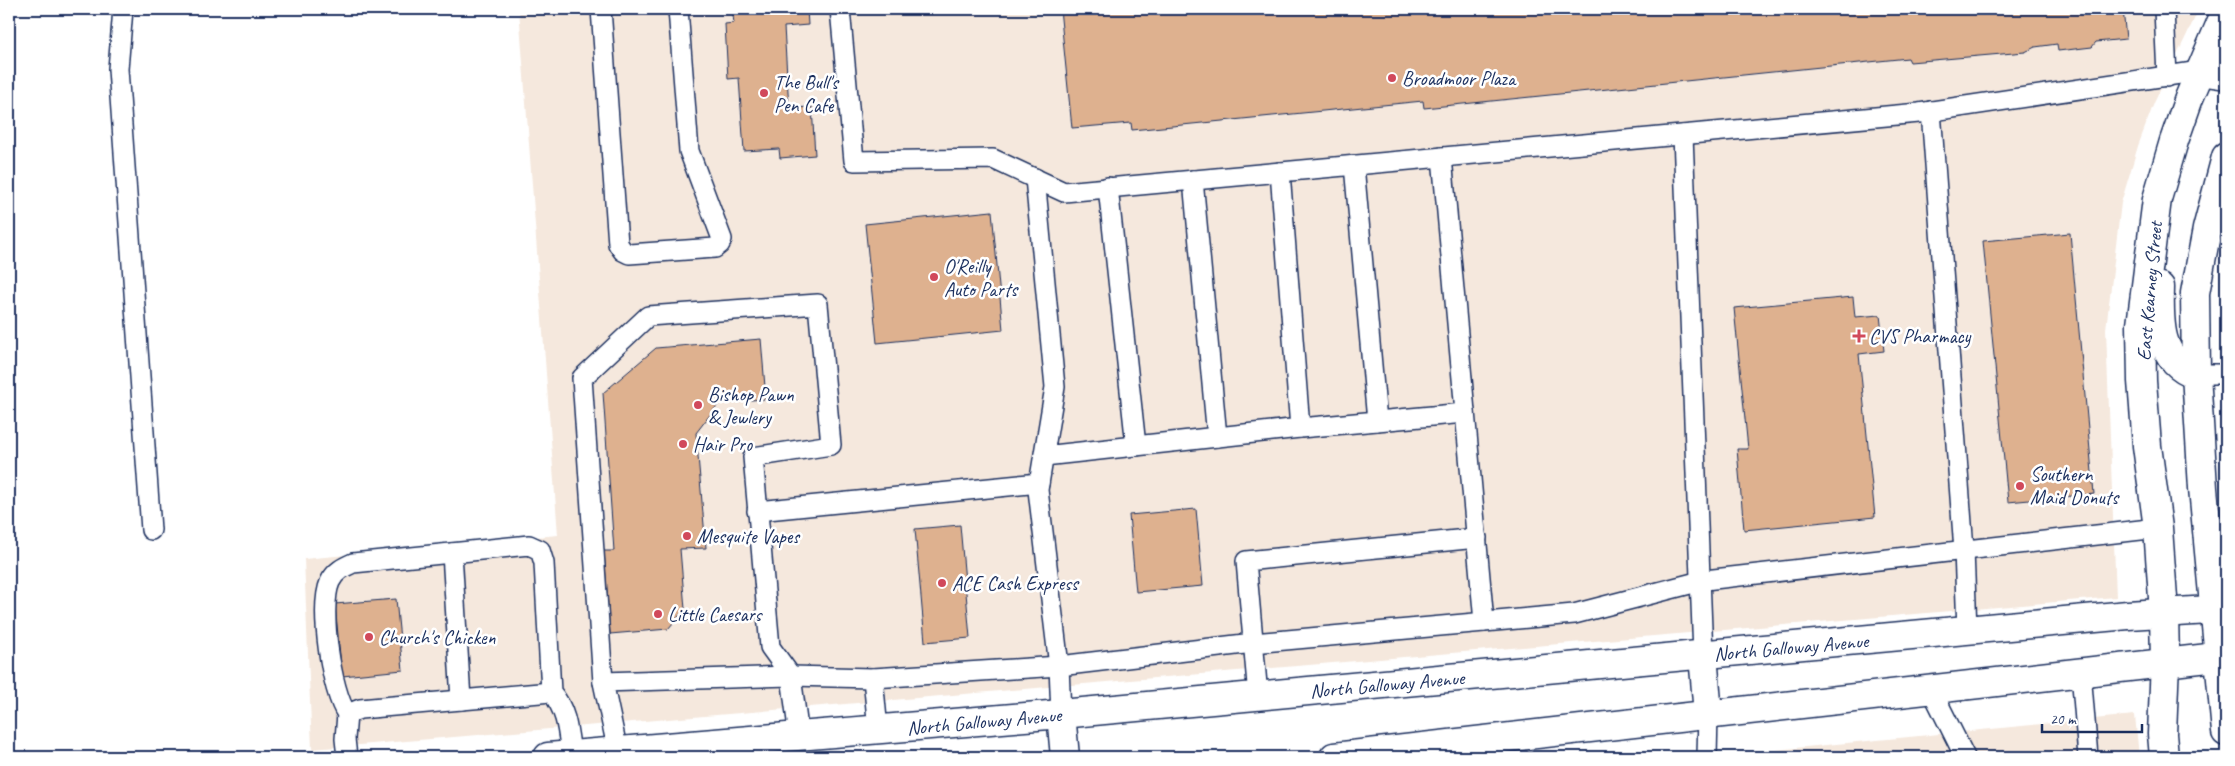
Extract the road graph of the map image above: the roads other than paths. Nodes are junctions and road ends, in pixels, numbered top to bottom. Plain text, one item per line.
1 (123, 9) edge
2 (601, 9) edge
3 (678, 9) edge
4 (840, 9) edge
5 (2164, 9) edge
6 (2226, 11) edge
7 (2200, 71) junction
8 (2226, 75) edge
9 (2167, 76) junction
10 (1931, 111) junction
11 (1683, 135) junction
12 (1442, 157) junction
13 (2226, 157) edge
14 (1354, 165) junction
15 (1280, 172) junction
16 (1035, 178) junction
17 (1193, 180) junction
18 (2222, 184) edge
19 (1108, 187) junction
20 (2157, 198) junction
21 (2196, 374) junction
22 (2226, 374) edge
23 (1465, 413) junction
24 (1377, 421) junction
25 (1300, 428) junction
26 (1217, 437) junction
27 (1136, 446) junction
28 (1044, 456) junction
29 (1040, 483) junction
30 (757, 511) junction
31 (2158, 528) junction
32 (151, 530) dead end
33 (1477, 538) junction
34 (1964, 550) junction
35 (452, 553) junction
36 (1699, 581) junction
37 (2221, 609) edge
38 (2164, 612) junction
39 (1484, 622) junction
40 (1967, 630) junction
41 (1253, 643) junction
42 (1703, 655) junction
43 (2223, 656) edge
44 (2166, 662) junction
45 (1059, 666) junction
46 (2080, 672) junction
47 (791, 676) junction
48 (873, 678) junction
49 (604, 682) junction
50 (1932, 689) junction
51 (551, 692) junction
52 (1258, 696) junction
53 (461, 700) junction
54 (347, 714) junction
55 (1061, 714) junction
56 (1708, 714) junction
57 (878, 730) junction
58 (2226, 732) edge
59 (799, 736) junction
60 (618, 754) edge
61 (560, 756) edge
62 (347, 757) edge
63 (1065, 757) edge
64 (1334, 757) edge
65 (1707, 757) edge
66 (1966, 757) edge
67 (2088, 757) edge
68 (2164, 757) edge

1 - 32 lane
2 - 3 lane
4 - 16 lane
5 - 9 lane
6 - 7 main road, East Kearney Street
7 - 8 main road
7 - 9 lane
7 - 20 main road, East Kearney Street
9 - 10 lane
10 - 11 lane
10 - 34 lane
11 - 12 lane
11 - 36 lane
12 - 14 lane
12 - 23 lane
13 - 18 main road
14 - 15 lane
14 - 24 lane
15 - 17 lane
15 - 25 lane
16 - 19 lane
16 - 28 lane
17 - 19 lane
17 - 26 lane
18 - 21 main road
19 - 27 lane
20 - 21 main road
20 - 31 main road, East Kearney Street
21 - 22 lane
21 - 37 main road
23 - 24 lane
23 - 33 lane
24 - 25 lane
25 - 26 lane
26 - 27 lane
27 - 28 lane
28 - 29 lane
29 - 30 lane
29 - 45 lane
30 - 47 lane
30 - 49 lane
31 - 34 lane
31 - 38 main road, East Kearney Street
33 - 39 lane
33 - 41 lane
34 - 36 lane
34 - 40 lane
35 - 51 lane
35 - 53 lane
35 - 54 lane
36 - 39 lane
36 - 42 lane
37 - 38 main road, North Galloway Avenue
37 - 43 main road
38 - 40 main road, North Galloway Avenue
38 - 44 main road, East Kearney Street
39 - 41 lane
40 - 42 main road, North Galloway Avenue
41 - 45 lane
41 - 52 lane
42 - 52 main road, North Galloway Avenue
42 - 56 main road
43 - 44 main road
43 - 58 main road
44 - 46 main road
44 - 68 main road, East Kearney Street
45 - 48 lane
45 - 55 lane
46 - 50 main road
46 - 67 lane
47 - 48 lane
47 - 49 lane
47 - 59 lane
48 - 57 lane
49 - 60 lane
50 - 56 main road
50 - 66 lane
51 - 53 lane
51 - 61 lane
52 - 55 main road, North Galloway Avenue
53 - 54 lane
54 - 62 lane
55 - 57 main road, North Galloway Avenue
55 - 63 main road
56 - 64 main road
56 - 65 lane
57 - 59 main road, North Galloway Avenue
59 - 60 main road, North Galloway Avenue
60 - 61 main road, North Galloway Avenue

